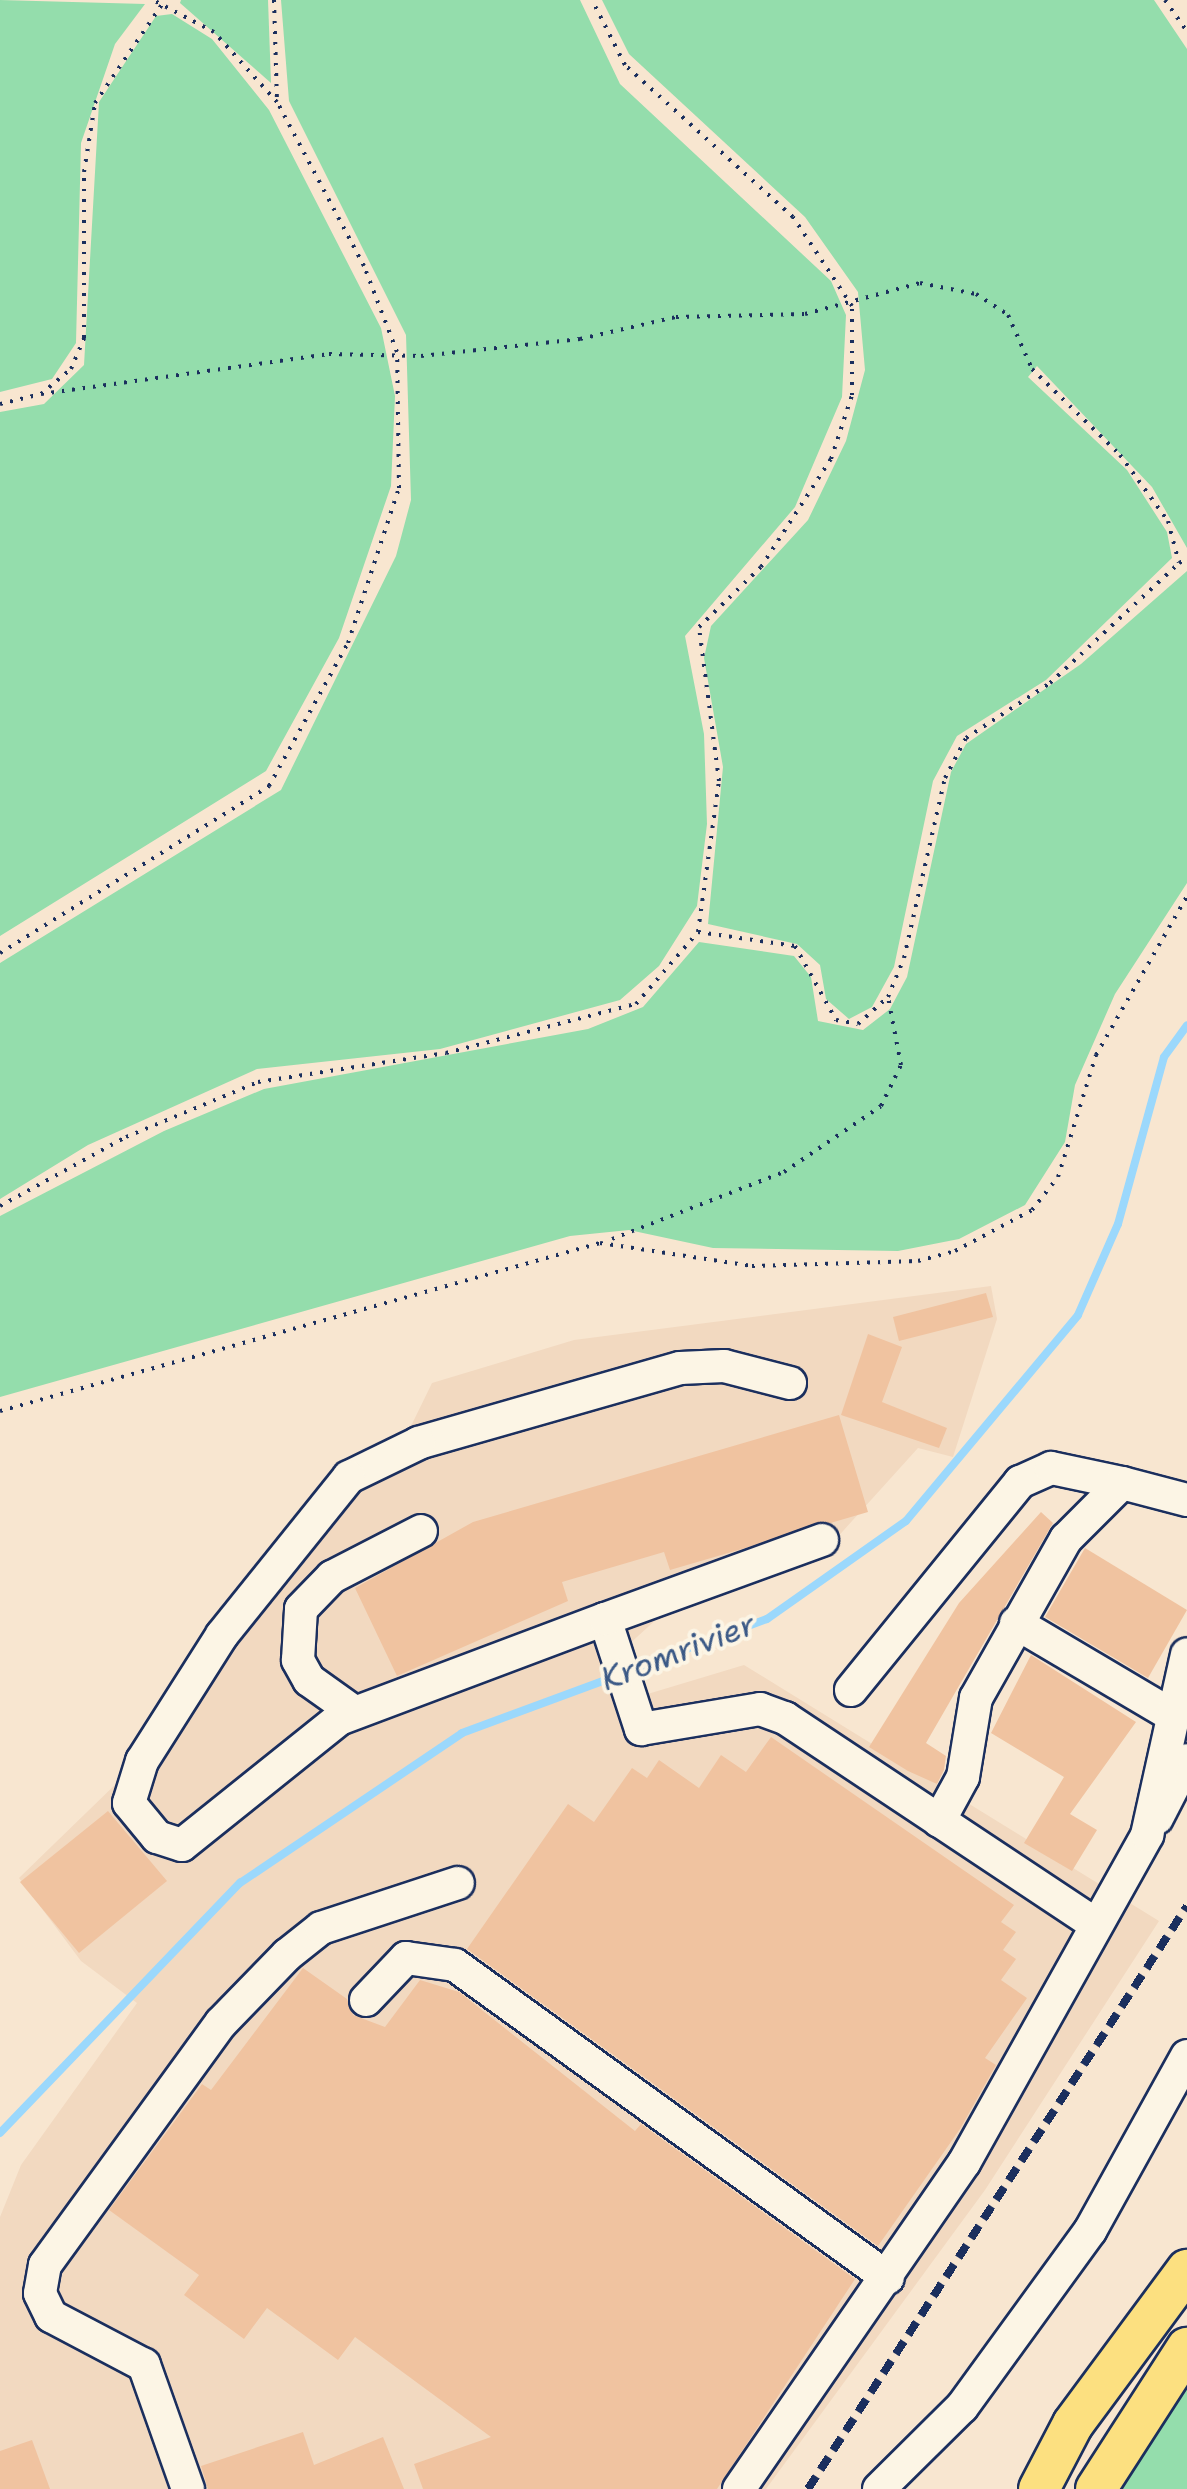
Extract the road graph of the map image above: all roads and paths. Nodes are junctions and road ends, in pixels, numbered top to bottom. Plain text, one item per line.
1 (152, 0) edge
2 (274, 0) edge
3 (592, 0) edge
4 (1165, 0) edge
5 (163, 1) edge
6 (1187, 32) edge
7 (277, 102) junction
8 (852, 306) junction
9 (397, 352) junction
10 (41, 394) junction
11 (0, 404) edge
12 (1187, 559) edge
13 (1180, 563) junction
14 (1187, 896) edge
15 (698, 932) junction
16 (0, 954) edge
17 (888, 996) junction
18 (0, 1206) edge
19 (600, 1243) junction
20 (790, 1383) dead end
21 (0, 1410) edge
22 (1122, 1483) junction
23 (1187, 1500) edge
24 (421, 1531) dead end
25 (822, 1540) dead end
26 (1016, 1624) junction
27 (609, 1634) junction
28 (1187, 1654) edge
29 (850, 1690) dead end
30 (354, 1712) junction
31 (1170, 1714) junction
32 (1187, 1760) edge
33 (940, 1821) junction
34 (1147, 1836) junction
35 (458, 1882) dead end
36 (1095, 1924) junction
37 (366, 2000) dead end
38 (1187, 2056) edge
39 (1187, 2270) edge
40 (888, 2278) junction
41 (1187, 2348) edge
42 (188, 2489) edge
43 (739, 2489) edge
44 (879, 2489) edge
45 (1039, 2489) edge
46 (1096, 2489) edge

1 - 5 path
2 - 7 path
3 - 8 path
4 - 6 path
5 - 7 path
5 - 10 path
7 - 9 path
8 - 9 path
8 - 13 path
8 - 15 path
9 - 10 path
9 - 16 path
10 - 11 path
12 - 13 path
13 - 17 path
14 - 19 path
15 - 17 path
15 - 18 path
17 - 19 path
19 - 21 path
20 - 30 lane
22 - 23 lane
22 - 26 lane
22 - 29 lane
24 - 30 lane
25 - 27 lane
26 - 31 lane
26 - 33 lane
27 - 30 lane
27 - 33 lane
28 - 31 lane
31 - 34 lane
32 - 34 lane
33 - 36 lane
34 - 36 lane
35 - 42 lane
36 - 40 lane
37 - 40 lane
38 - 44 lane
39 - 45 main road
40 - 43 lane
41 - 46 main road

